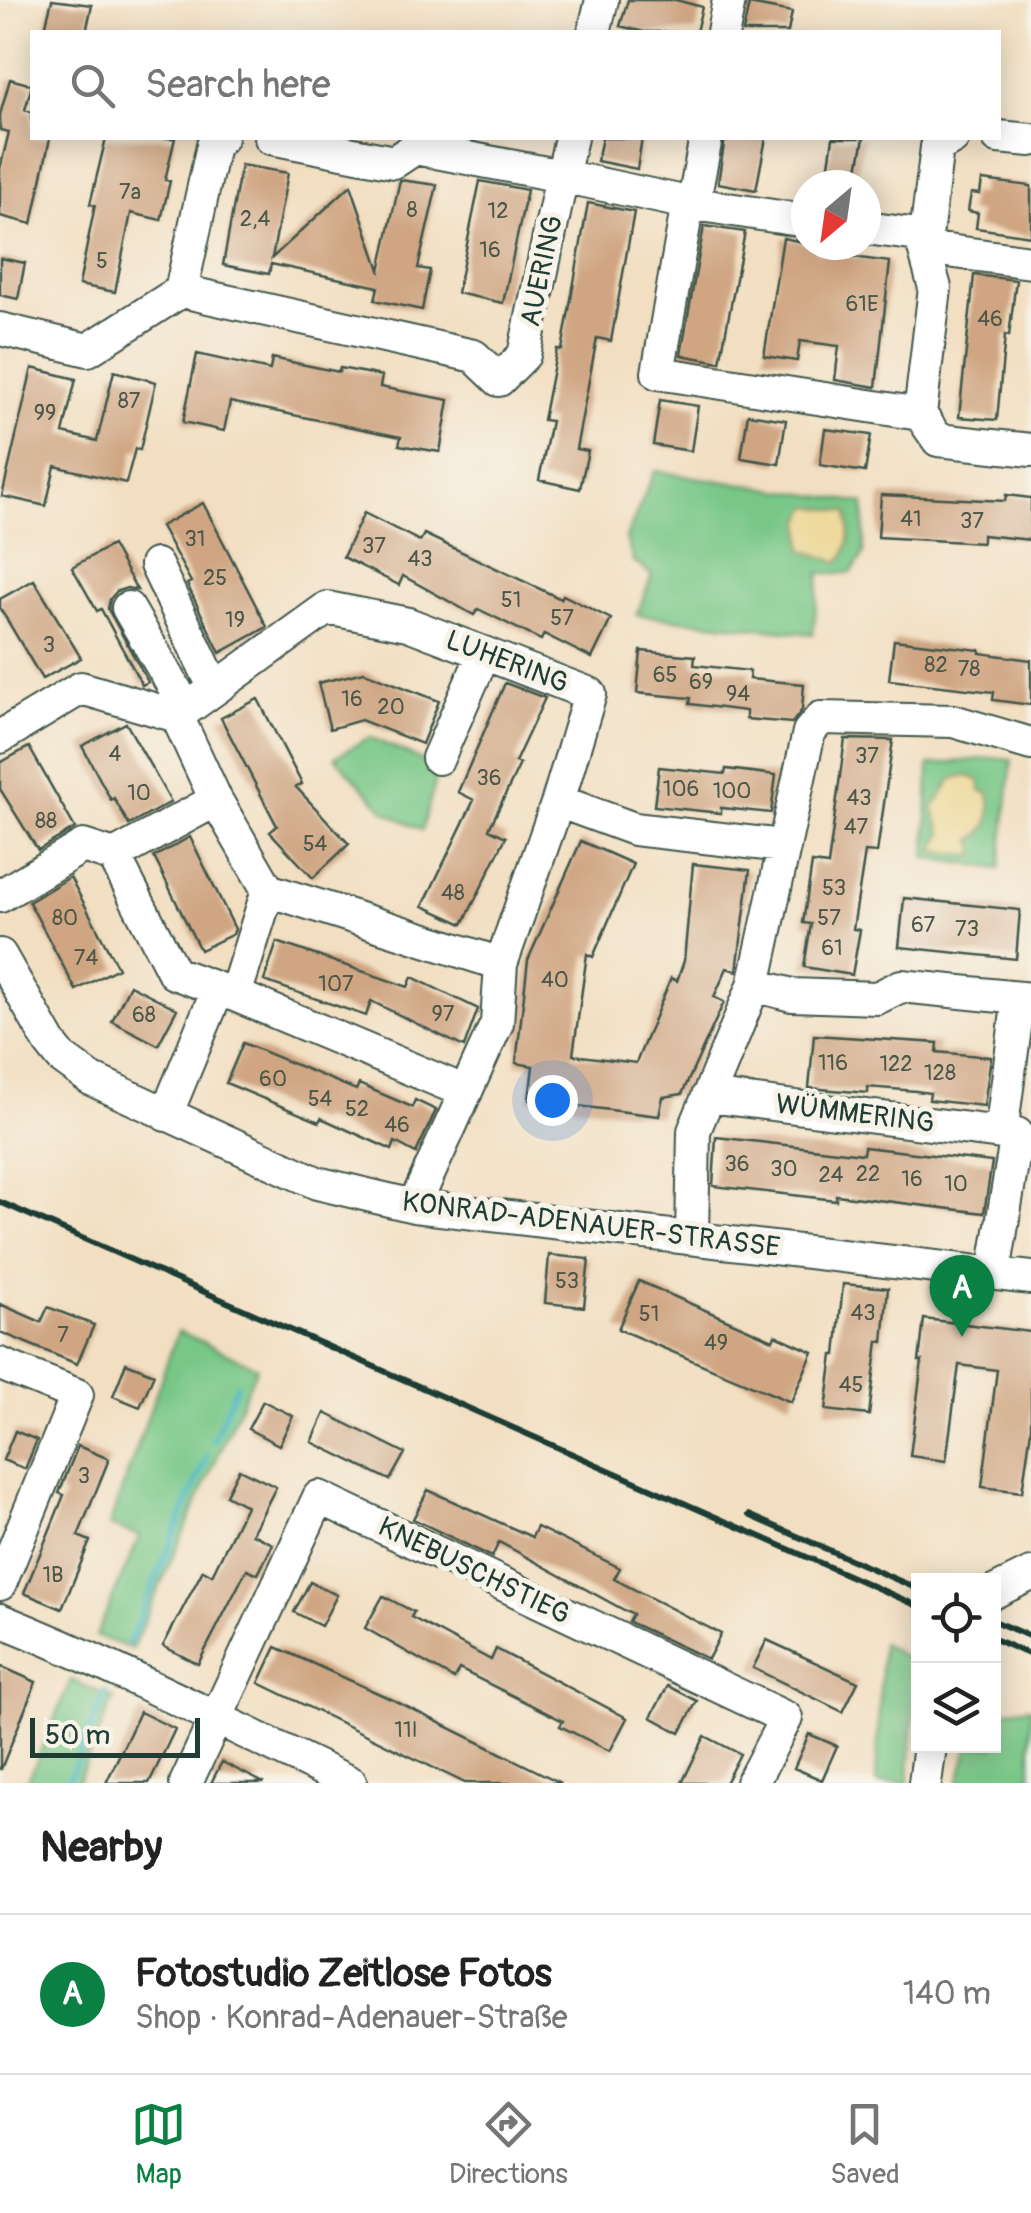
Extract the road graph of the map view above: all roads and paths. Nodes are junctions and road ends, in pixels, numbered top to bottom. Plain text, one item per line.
1 (602, 0) edge
2 (729, 0) edge
3 (594, 30) edge
4 (724, 30) edge
5 (1001, 137) edge
6 (218, 140) edge
7 (281, 140) edge
8 (706, 140) edge
9 (949, 140) edge
10 (1031, 140) edge
11 (566, 159) edge
12 (693, 194) junction
13 (791, 218) edge
14 (881, 232) edge
15 (925, 242) junction
16 (1031, 262) edge
17 (181, 291) junction
18 (0, 329) edge
19 (920, 414) junction
20 (1031, 450) edge
21 (156, 565) dead end
22 (128, 608) dead end
23 (484, 653) junction
24 (214, 687) junction
25 (181, 712) junction
26 (0, 736) edge
27 (1031, 744) edge
28 (438, 758) dead end
29 (216, 800) junction
30 (558, 802) junction
31 (783, 846) junction
32 (114, 856) junction
33 (268, 890) junction
34 (0, 896) edge
35 (0, 955) edge
36 (501, 964) junction
37 (754, 985) junction
38 (226, 992) junction
39 (1025, 999) edge
40 (466, 1092) junction
41 (708, 1096) junction
42 (166, 1115) junction
43 (1002, 1132) junction
44 (414, 1206) junction
45 (692, 1237) junction
46 (994, 1273) junction
47 (1031, 1278) edge
48 (0, 1364) edge
49 (1031, 1574) edge
50 (0, 1584) edge
51 (1001, 1589) edge
52 (0, 1620) edge
53 (216, 1720) junction
54 (929, 1753) edge
55 (186, 1783) edge
56 (351, 1783) edge
57 (752, 1783) edge
58 (925, 1783) edge

1 - 3 street
2 - 4 street
5 - 10 street
6 - 17 street
7 - 11 street, AUERING
8 - 12 street
9 - 15 street
11 - 12 street
11 - 17 street, AUERING
12 - 13 street
12 - 19 street
14 - 15 street
15 - 16 street
15 - 19 street
17 - 18 street
19 - 20 street
21 - 24 street
22 - 25 street
23 - 24 street, LUHERING
23 - 28 street
23 - 30 street, LUHERING
24 - 25 street, LUHERING
25 - 26 street
25 - 29 street
27 - 31 street
29 - 32 street
29 - 33 street
30 - 31 street
30 - 36 street, LUHERING
31 - 37 street
32 - 34 street
32 - 38 street
33 - 36 street
33 - 38 street
35 - 42 street, KONRAD-ADENAUER-STRASSE
36 - 40 street, LUHERING
37 - 39 street
37 - 41 street
38 - 40 street
38 - 42 street
39 - 43 street
40 - 44 street, LUHERING
41 - 43 street, WÜMMERING
41 - 45 street
42 - 44 street, KONRAD-ADENAUER-STRASSE
43 - 46 street
44 - 45 street, KONRAD-ADENAUER-STRASSE
45 - 46 street, KONRAD-ADENAUER-STRASSE
46 - 47 street, KONRAD-ADENAUER-STRASSE
48 - 50 street
49 - 51 street
52 - 53 street
53 - 55 street
53 - 56 street
53 - 57 street, KNEBUSCHSTIEG
54 - 58 street

